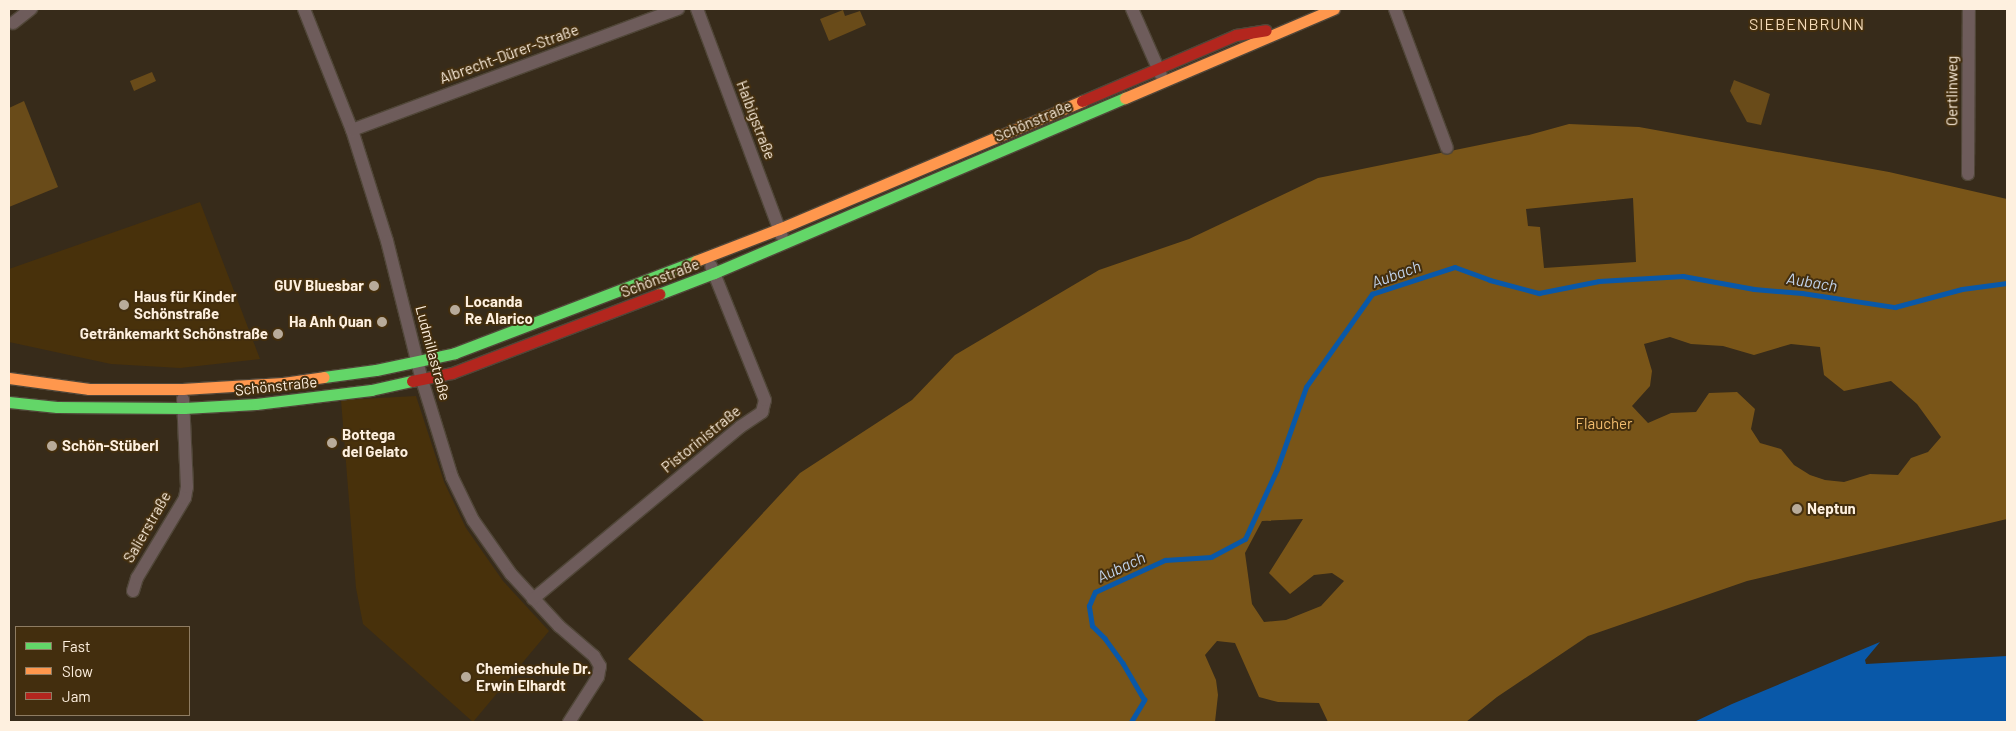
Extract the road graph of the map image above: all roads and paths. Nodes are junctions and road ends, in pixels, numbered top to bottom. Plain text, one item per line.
1 (32, 9) edge
2 (304, 9) edge
3 (678, 9) edge
4 (697, 9) edge
5 (1132, 9) edge
6 (1334, 9) edge
7 (1395, 9) edge
8 (1969, 9) edge
9 (13, 23) dead end
10 (1286, 28) junction
11 (1158, 67) junction
12 (1164, 82) junction
13 (352, 130) junction
14 (1447, 148) dead end
15 (1968, 174) dead end
16 (779, 229) junction
17 (784, 243) junction
18 (708, 257) junction
19 (714, 273) junction
20 (418, 362) junction
21 (9, 378) edge
22 (422, 380) junction
23 (182, 390) junction
24 (9, 402) edge
25 (184, 408) junction
26 (133, 591) dead end
27 (533, 599) junction
28 (569, 722) edge

1 - 9 street
2 - 13 street, Ludmillastraße
3 - 13 street, Albrecht-Dürer-Straße
4 - 16 street, Halbigstraße
5 - 11 street
6 - 10 street, Schönstraße
7 - 14 street
8 - 15 street, Oertlinweg
10 - 11 street, Schönstraße
10 - 12 street, Schönstraße
11 - 12 street
11 - 16 street, Schönstraße
12 - 17 street, Schönstraße
13 - 20 street, Ludmillastraße
16 - 17 street, Halbigstraße
16 - 18 street, Schönstraße
17 - 19 street, Schönstraße
18 - 19 street, Pistorinistraße
18 - 20 street, Schönstraße
19 - 22 street, Schönstraße
19 - 27 street, Pistorinistraße
20 - 22 street, Ludmillastraße
20 - 23 street, Schönstraße
21 - 23 street, Schönstraße
22 - 25 street, Schönstraße
22 - 27 street, Ludmillastraße
23 - 25 street, Salierstraße
24 - 25 street, Schönstraße
25 - 26 street, Salierstraße
27 - 28 street, Ludmillastraße

